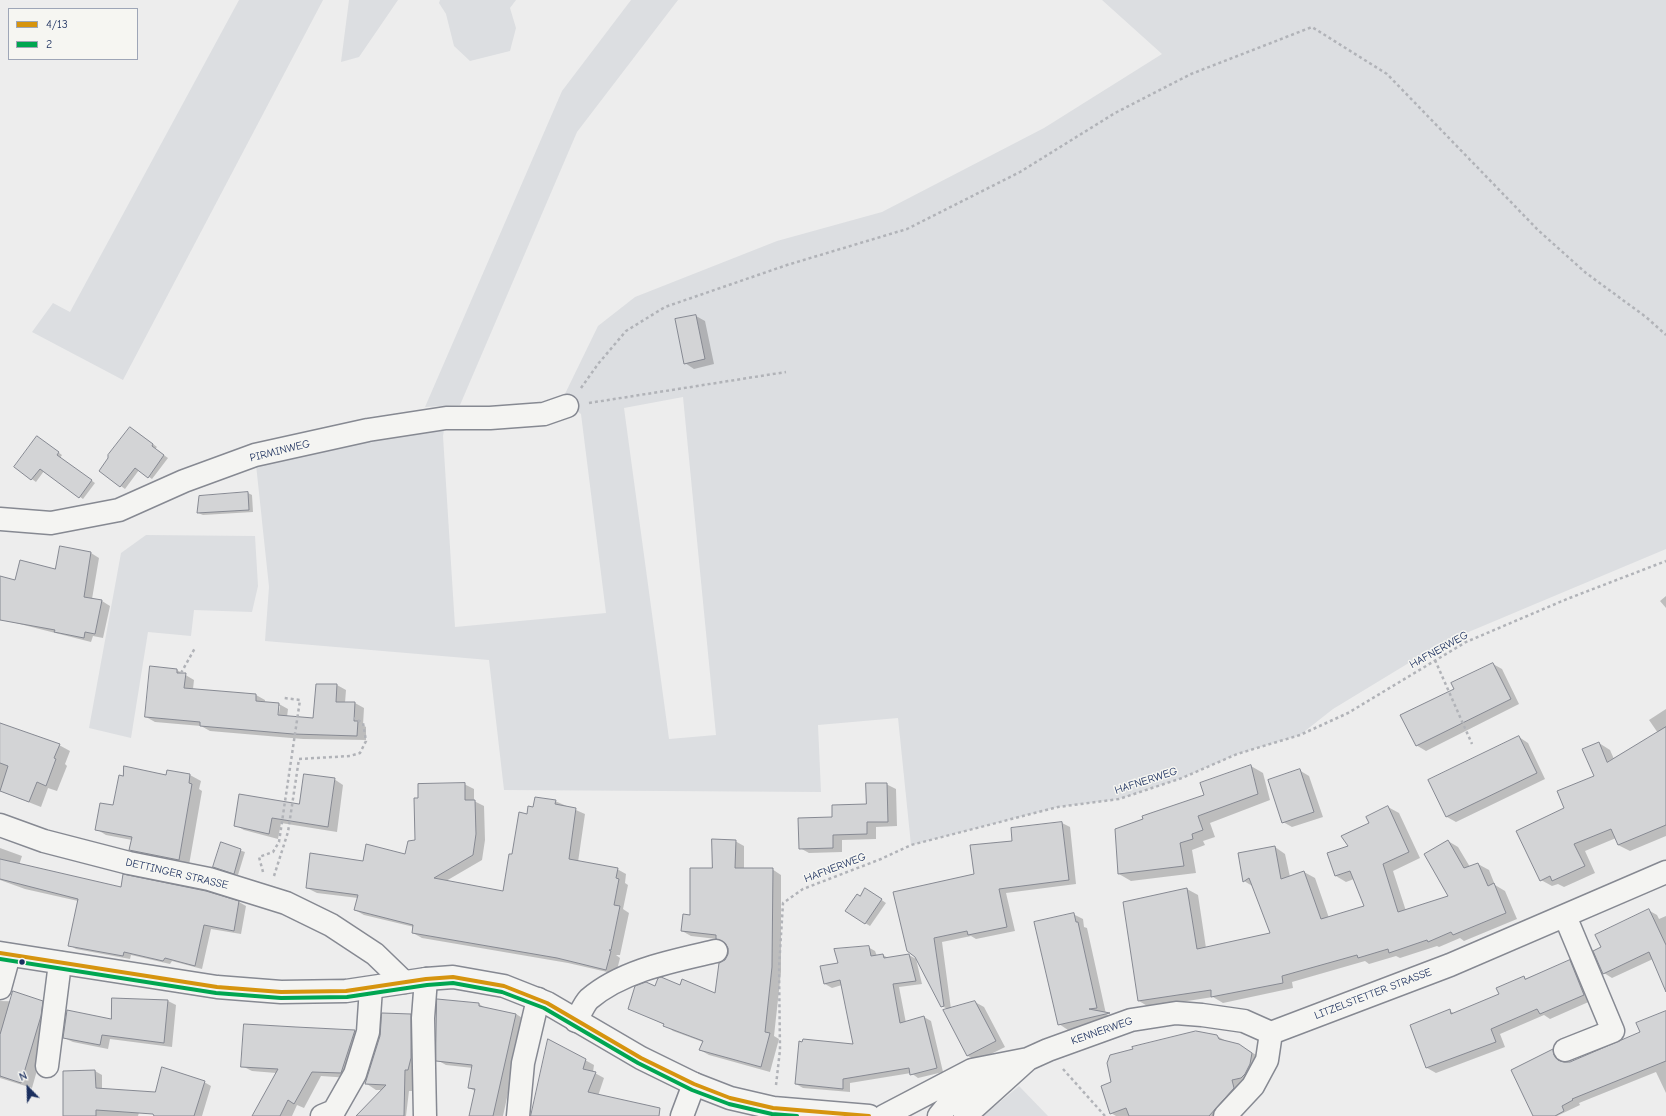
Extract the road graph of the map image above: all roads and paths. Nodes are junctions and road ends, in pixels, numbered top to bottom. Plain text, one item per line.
1 (1666, 334) edge
2 (786, 372) dead end
3 (567, 406) junction
4 (0, 519) edge
5 (1666, 561) edge
6 (195, 648) dead end
7 (1435, 660) junction
8 (181, 673) dead end
9 (284, 698) dead end
10 (354, 718) dead end
11 (1472, 744) dead end
12 (0, 825) edge
13 (1666, 872) edge
14 (266, 897) junction
15 (1565, 916) junction
16 (716, 951) dead end
17 (4, 954) edge
18 (60, 963) junction
19 (426, 979) junction
20 (404, 982) junction
21 (0, 988) edge
22 (372, 988) junction
23 (538, 999) junction
24 (576, 1020) junction
25 (1271, 1033) junction
26 (1565, 1050) dead end
27 (1038, 1055) junction
28 (1004, 1064) junction
29 (47, 1066) dead end
30 (694, 1084) junction
31 (772, 1112) edge
32 (330, 1114) edge
33 (425, 1116) edge
34 (518, 1116) edge
35 (682, 1116) edge
36 (869, 1116) edge
37 (884, 1116) edge
38 (939, 1116) edge
39 (965, 1116) edge
40 (1105, 1116) edge
41 (1225, 1116) edge

1 - 3 path
2 - 3 path
3 - 4 street, PIRMINWEG
5 - 7 path, HAFNERWEG
6 - 8 path
7 - 11 path
7 - 31 path, HAFNERWEG
9 - 14 path
10 - 14 path
12 - 14 street, DETTINGER STRASSE
13 - 15 street, LITZELSTETTER STRASSE
14 - 20 street, DETTINGER STRASSE
15 - 25 street, LITZELSTETTER STRASSE
15 - 26 street
16 - 24 street
17 - 18 street
17 - 21 street
18 - 22 street
18 - 29 street
19 - 20 street
19 - 23 street
19 - 33 street
20 - 22 street
22 - 32 street
23 - 24 street
23 - 34 street
24 - 30 street
25 - 27 street, KENNERWEG
25 - 41 street
27 - 28 street, KENNERWEG
27 - 39 street, KENNERWEG
27 - 40 path
28 - 37 street, KENNERWEG
28 - 38 street, KENNERWEG
30 - 31 street
30 - 35 street
31 - 36 street

